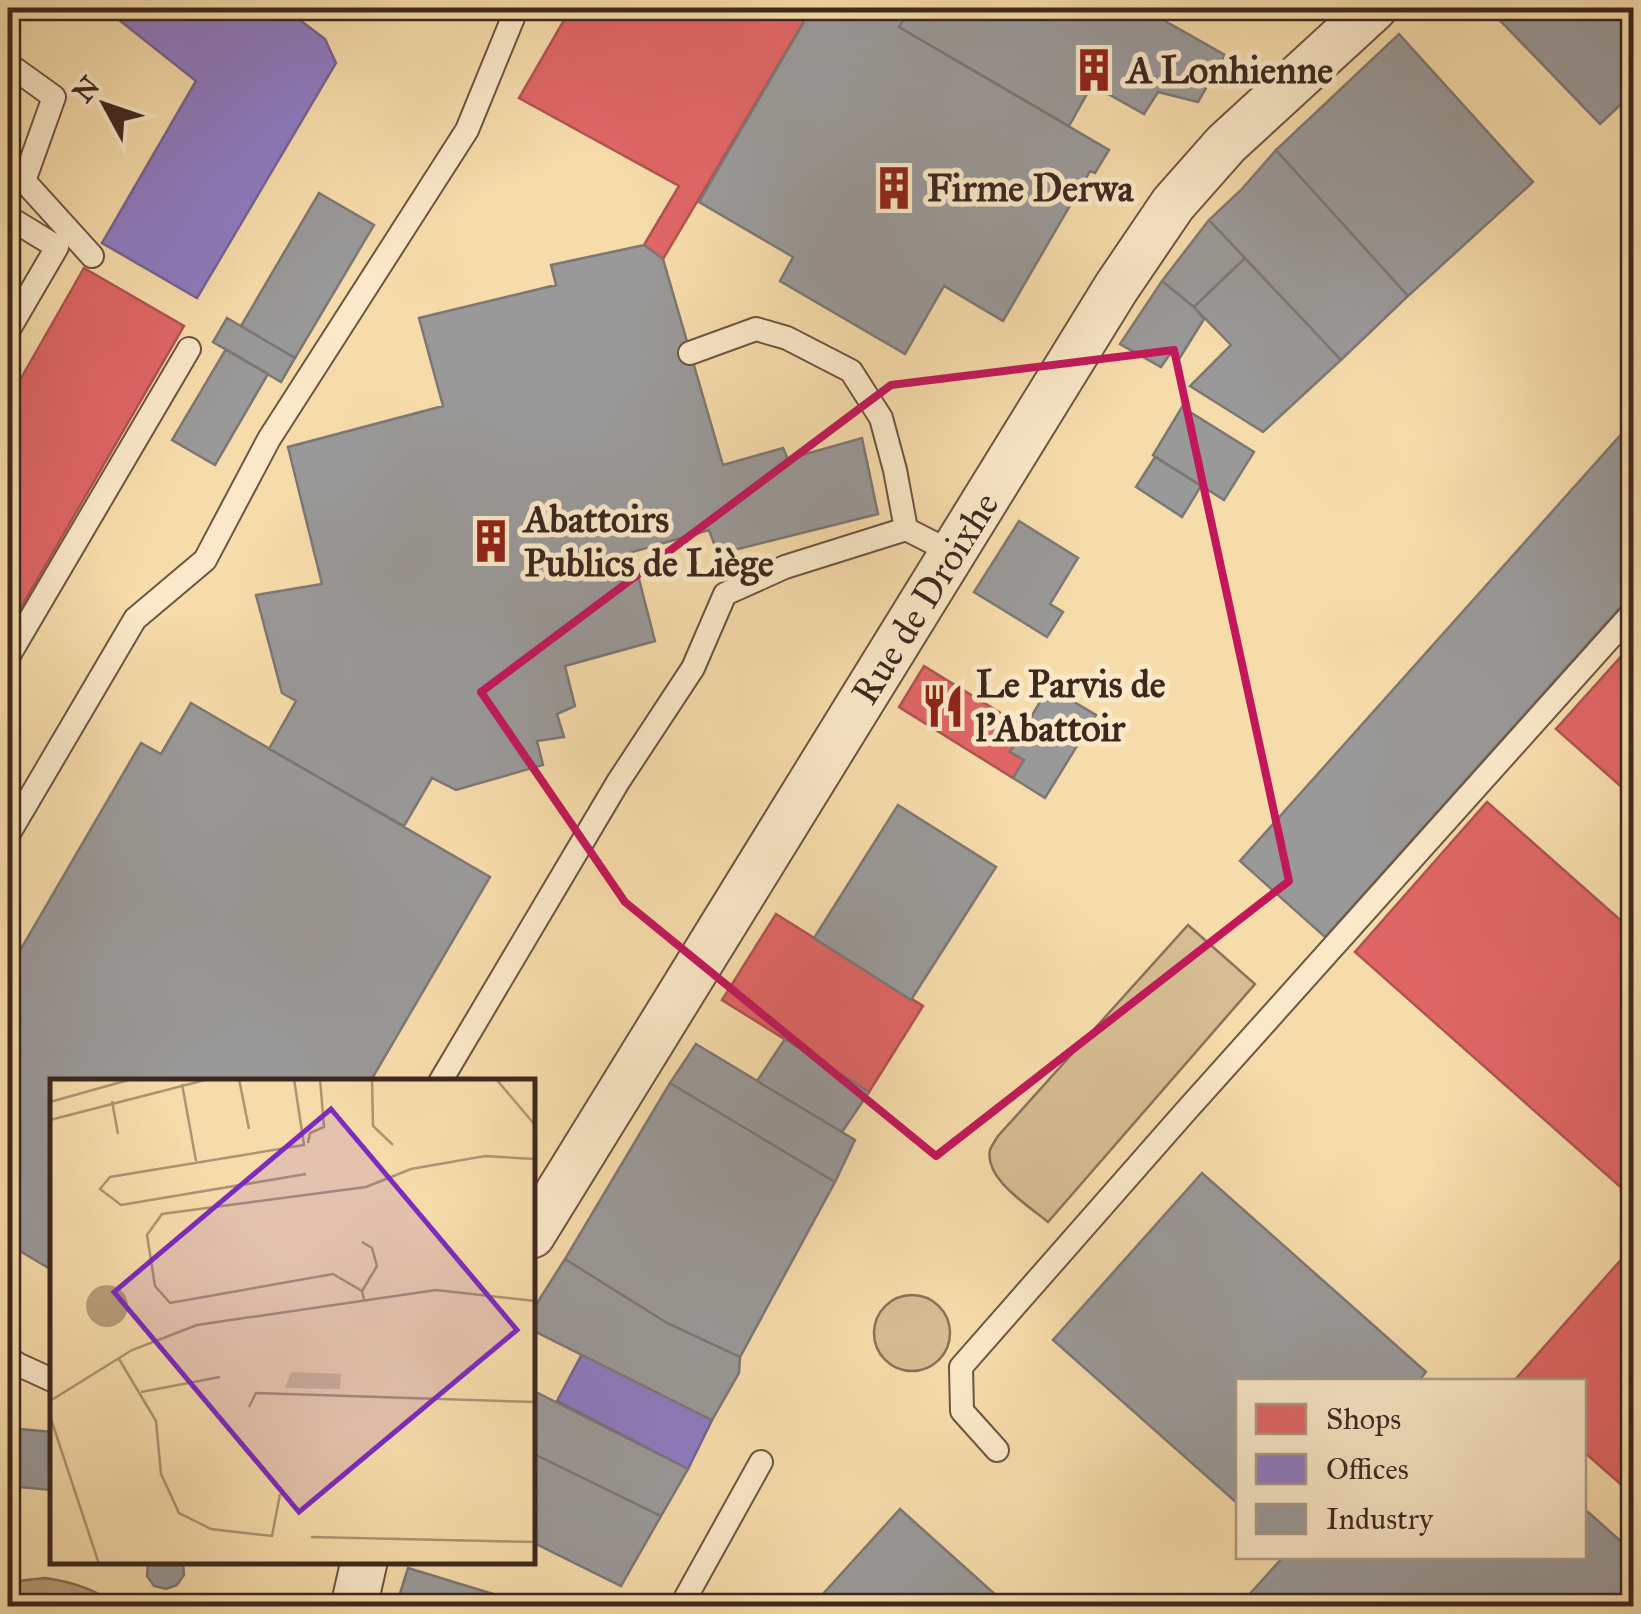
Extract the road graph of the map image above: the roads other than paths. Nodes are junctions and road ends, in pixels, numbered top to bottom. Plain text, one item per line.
1 (516, 8) edge
2 (1374, 8) edge
3 (8, 64) edge
4 (8, 218) edge
5 (92, 256) dead end
6 (8, 331) edge
7 (189, 349) dead end
8 (690, 352) dead end
9 (906, 529) junction
10 (953, 553) junction
11 (1634, 612) edge
12 (8, 657) edge
13 (8, 835) edge
14 (442, 1079) edge
15 (535, 1230) edge
16 (8, 1357) edge
17 (50, 1379) edge
18 (997, 1450) dead end
19 (760, 1462) dead end
20 (364, 1564) edge
21 (354, 1606) edge
22 (681, 1606) edge

1 - 13 lane
2 - 10 street, Rue de Droixhe
3 - 5 lane
4 - 6 lane
7 - 12 lane
8 - 9 lane
9 - 10 lane
9 - 14 lane
10 - 15 street, Rue de Droixhe
11 - 18 lane
16 - 17 lane
19 - 22 lane
20 - 21 street

